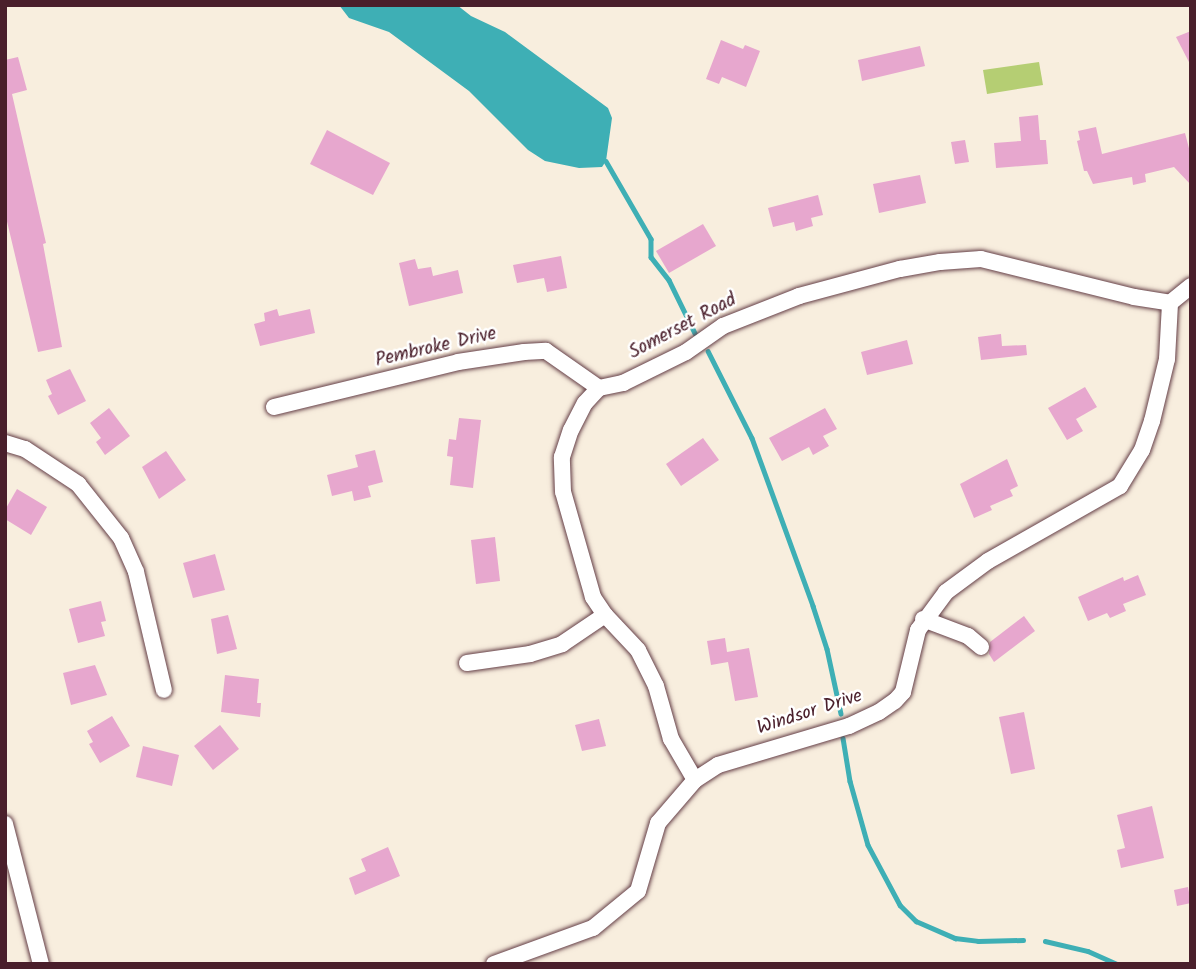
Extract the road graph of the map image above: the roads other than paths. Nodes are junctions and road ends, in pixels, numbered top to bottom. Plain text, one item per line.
1 (1191, 286) edge
2 (1170, 303) junction
3 (599, 388) junction
4 (274, 407) dead end
5 (5, 443) edge
6 (605, 615) junction
7 (923, 620) junction
8 (981, 647) dead end
9 (467, 663) dead end
10 (164, 690) dead end
11 (695, 780) junction
12 (5, 824) edge
13 (41, 964) edge
14 (494, 964) edge

1 - 2 street
2 - 3 street, Somerset Road
2 - 7 street, Windsor Drive
3 - 4 street, Pembroke Drive
3 - 6 street
5 - 10 street
6 - 9 street
6 - 11 street
7 - 8 street
7 - 11 street, Windsor Drive
11 - 14 street, Windsor Drive
12 - 13 street

